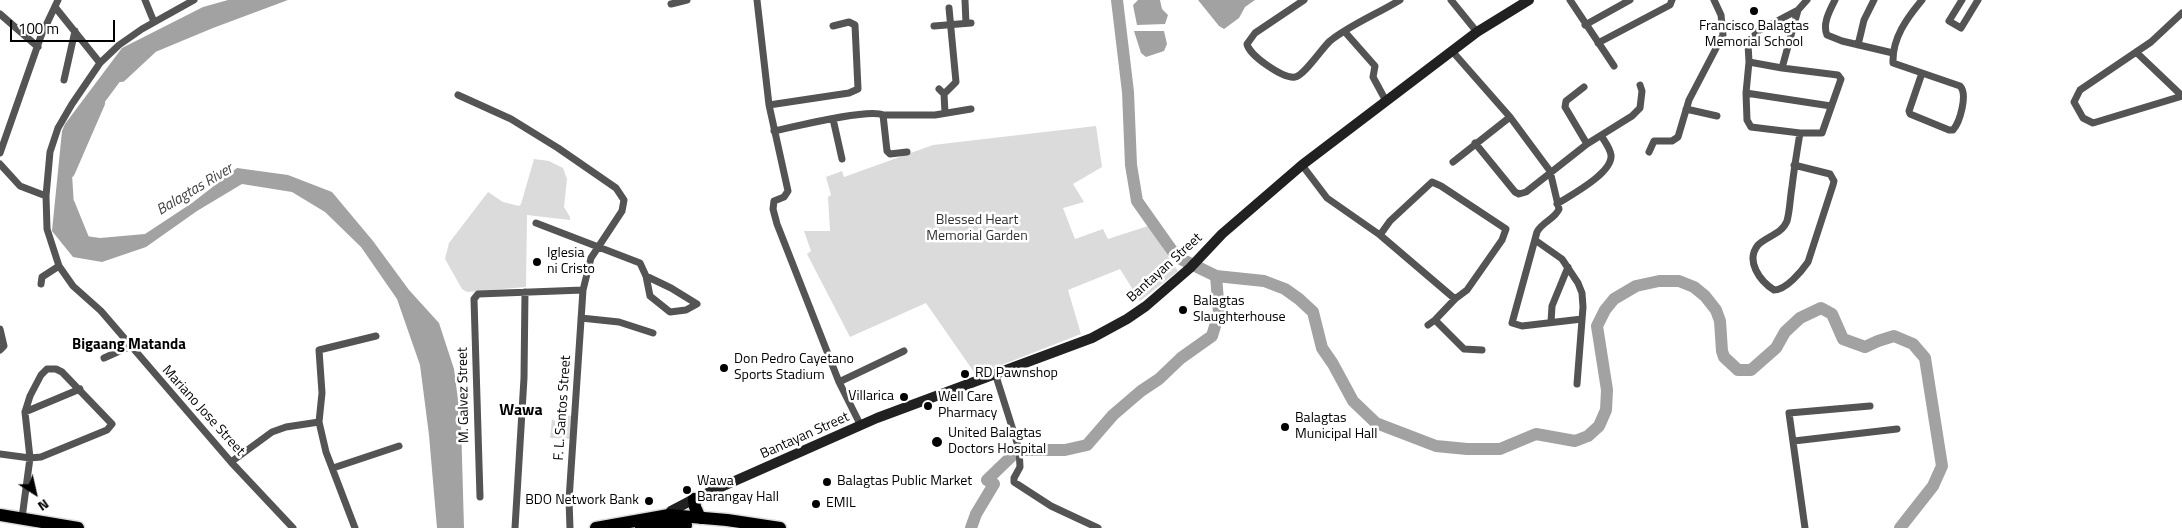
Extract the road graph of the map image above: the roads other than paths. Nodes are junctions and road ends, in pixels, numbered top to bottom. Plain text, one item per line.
1 (145, 0) edge
2 (194, 0) edge
3 (687, 0) edge
4 (756, 0) edge
5 (964, 0) edge
6 (1304, 0) edge
7 (1400, 0) edge
8 (1451, 0) edge
9 (1529, 0) edge
10 (1570, 0) edge
11 (1630, 0) edge
12 (1672, 0) edge
13 (1714, 0) edge
14 (1806, 0) edge
15 (1834, 0) edge
16 (1922, 0) edge
17 (1962, 0) edge
18 (1978, 0) edge
19 (1871, 1) edge
20 (56, 4) edge
21 (671, 4) dead end
22 (949, 8) dead end
23 (1798, 10) junction
24 (2182, 13) edge
25 (0, 14) edge
26 (154, 22) junction
27 (1585, 24) junction
28 (950, 25) junction
29 (833, 26) dead end
30 (934, 26) dead end
31 (75, 31) junction
32 (1346, 32) junction
33 (1477, 32) junction
34 (1598, 43) junction
35 (1858, 44) junction
36 (38, 48) junction
37 (1452, 51) junction
38 (2136, 52) junction
39 (1893, 53) junction
40 (1749, 62) junction
41 (100, 63) junction
42 (1614, 66) dead end
43 (1782, 68) junction
44 (1922, 73) junction
45 (64, 80) dead end
46 (1640, 85) dead end
47 (1584, 87) dead end
48 (1746, 93) junction
49 (458, 95) dead end
50 (2182, 95) edge
51 (1386, 101) junction
52 (769, 105) junction
53 (1831, 106) junction
54 (971, 109) dead end
55 (1686, 109) junction
56 (945, 113) junction
57 (884, 114) junction
58 (1510, 116) junction
59 (1717, 116) dead end
60 (833, 119) junction
61 (774, 131) junction
62 (1800, 134) junction
63 (1602, 137) junction
64 (1475, 142) junction
65 (1587, 144) junction
66 (907, 152) dead end
67 (1649, 152) dead end
68 (0, 153) edge
69 (842, 159) dead end
70 (1453, 162) dead end
71 (0, 164) edge
72 (1302, 165) junction
73 (1794, 165) junction
74 (1550, 171) junction
75 (46, 196) junction
76 (1558, 204) junction
77 (536, 223) dead end
78 (1380, 235) junction
79 (1535, 240) junction
80 (597, 247) junction
81 (59, 266) junction
82 (1568, 266) junction
83 (646, 276) junction
84 (41, 284) dead end
85 (583, 290) junction
86 (525, 292) junction
87 (1455, 299) junction
88 (581, 318) junction
89 (1582, 319) junction
90 (1435, 320) junction
91 (1551, 322) junction
92 (1428, 325) dead end
93 (0, 329) edge
94 (652, 334) dead end
95 (376, 336) dead end
96 (131, 346) junction
97 (0, 350) edge
98 (1482, 350) dead end
99 (904, 351) dead end
100 (104, 358) dead end
101 (995, 373) junction
102 (839, 382) junction
103 (1577, 384) dead end
104 (80, 389) junction
105 (1870, 406) dead end
106 (25, 412) junction
107 (319, 422) junction
108 (861, 426) junction
109 (1897, 429) dead end
110 (1794, 441) junction
111 (399, 446) dead end
112 (0, 454) edge
113 (30, 458) junction
114 (231, 462) junction
115 (333, 468) junction
116 (480, 498) dead end
117 (694, 499) junction
118 (0, 515) edge
119 (22, 518) junction
120 (700, 518) junction
121 (669, 520) junction
122 (597, 527) edge
123 (78, 528) edge
124 (293, 528) edge
125 (355, 528) edge
126 (515, 528) edge
127 (570, 528) edge
128 (641, 528) edge
129 (716, 528) edge
130 (780, 528) edge
131 (1098, 528) edge
132 (1805, 528) edge

1 - 26 street
2 - 26 street, Mariano Jose Street
3 - 21 street
4 - 52 street
5 - 28 street
6 - 32 street
7 - 32 street
8 - 33 street
9 - 33 main road, Bantayan Street
10 - 27 street
11 - 27 street
12 - 34 street
13 - 55 street
14 - 23 street
15 - 35 street
16 - 39 street
17 - 18 street
19 - 35 street
20 - 31 street
20 - 36 street
22 - 28 street
23 - 40 street
23 - 43 street
24 - 38 street
25 - 36 street
26 - 41 street, Mariano Jose Street
27 - 34 street
28 - 30 street
28 - 56 street
29 - 52 street
31 - 41 street
31 - 45 street
32 - 51 street
33 - 37 main road, Bantayan Street
34 - 42 street
35 - 39 street
36 - 68 street
37 - 51 main road, Bantayan Street
37 - 58 street
38 - 50 street
38 - 50 street
39 - 44 street
40 - 43 street
40 - 48 street
41 - 75 street, Mariano Jose Street
43 - 53 street
44 - 44 street
46 - 63 street
47 - 65 street
48 - 53 street
48 - 62 street
49 - 80 street, F. L. Santos Street
51 - 72 main road, Bantayan Street
52 - 61 street
53 - 62 street
54 - 56 street
55 - 59 street
55 - 67 street
56 - 57 street
57 - 60 street
57 - 66 street
58 - 64 street
58 - 74 street
60 - 61 street
60 - 69 street
61 - 102 street
62 - 73 street
63 - 65 street
63 - 76 street
64 - 70 street
64 - 74 street
65 - 74 street
71 - 75 street
72 - 78 street
72 - 101 main road, Bantayan Street
73 - 73 street
74 - 76 street
75 - 81 street, Mariano Jose Street
76 - 79 street
77 - 80 street
78 - 87 street
78 - 87 street
79 - 82 street
79 - 91 street
80 - 83 street
80 - 85 street, F. L. Santos Street
81 - 84 street
81 - 96 street, Mariano Jose Street
82 - 89 street
82 - 91 street
83 - 83 street
85 - 86 street
85 - 88 street, F. L. Santos Street
86 - 116 street, M. Galvez Street
86 - 126 street
87 - 90 street
88 - 94 street
88 - 127 street, F. L. Santos Street
89 - 91 street
89 - 103 street
90 - 92 street
90 - 98 street
93 - 97 street
95 - 107 street
96 - 100 street
96 - 114 street, Mariano Jose Street
99 - 102 street
101 - 108 main road, Bantayan Street
101 - 131 street
102 - 108 street
104 - 106 street
104 - 106 street
104 - 113 street
105 - 110 street
106 - 113 street
107 - 114 street
107 - 115 street
108 - 117 main road, Bantayan Street
109 - 110 street
110 - 132 street
111 - 115 street
112 - 113 street
113 - 119 street
114 - 124 street, Mariano Jose Street
115 - 125 street
117 - 120 highway
117 - 121 main road, Bantayan Street
118 - 119 highway
119 - 123 highway
120 - 121 highway
120 - 130 highway
121 - 122 highway
121 - 128 highway
121 - 129 highway

